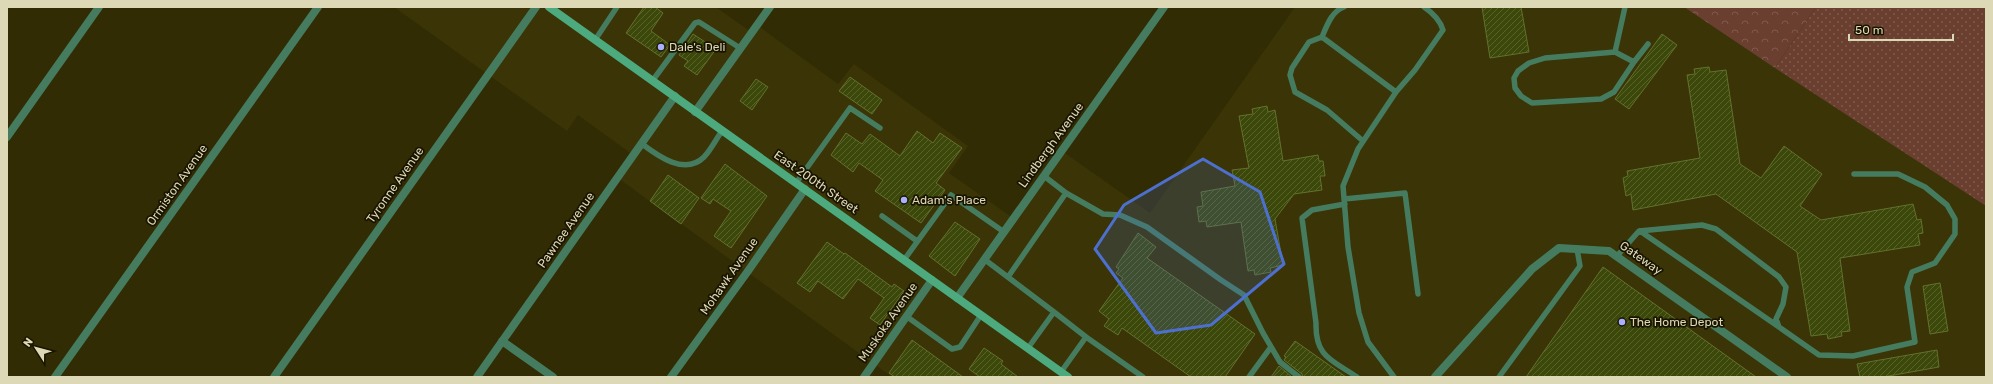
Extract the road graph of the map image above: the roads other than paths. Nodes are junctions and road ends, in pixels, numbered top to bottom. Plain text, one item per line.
1 (99, 7) edge
2 (318, 7) edge
3 (536, 7) edge
4 (617, 7) edge
5 (770, 7) edge
6 (1164, 7) edge
7 (1344, 7) edge
8 (1424, 7) edge
9 (1625, 7) edge
10 (552, 8) edge
11 (1322, 37) junction
12 (595, 40) junction
13 (1648, 44) dead end
14 (740, 48) junction
15 (1616, 52) junction
16 (1634, 62) junction
17 (653, 80) junction
18 (1396, 92) junction
19 (675, 96) junction
20 (695, 112) junction
21 (880, 128) dead end
22 (722, 131) junction
23 (7, 137) edge
24 (1363, 141) junction
25 (642, 144) junction
26 (1854, 174) dead end
27 (1044, 176) junction
28 (796, 183) junction
29 (804, 189) junction
30 (1066, 193) junction
31 (1345, 201) junction
32 (882, 216) dead end
33 (1639, 231) junction
34 (1004, 232) junction
35 (917, 241) junction
36 (1577, 249) junction
37 (1617, 256) junction
38 (984, 259) junction
39 (904, 260) junction
40 (1008, 277) junction
41 (932, 280) junction
42 (1418, 294) dead end
43 (957, 298) junction
44 (1054, 312) junction
45 (981, 315) junction
46 (906, 316) junction
47 (1778, 327) junction
48 (1086, 337) junction
49 (502, 340) junction
50 (1271, 347) junction
51 (1028, 348) junction
52 (1065, 375) edge
53 (1392, 376) edge
54 (55, 377) edge
55 (274, 377) edge
56 (477, 377) edge
57 (553, 377) edge
58 (672, 377) edge
59 (864, 377) edge
60 (1143, 377) edge
61 (1249, 377) edge
62 (1299, 377) edge
63 (1357, 377) edge
64 (1435, 377) edge
65 (1499, 377) edge
66 (1787, 377) edge

1 - 23 street
2 - 54 street, Ormiston Avenue
3 - 55 street, Tyronne Avenue
4 - 12 lane
5 - 14 street
6 - 27 street, Lindbergh Avenue
7 - 11 lane
8 - 18 lane
9 - 15 lane
10 - 12 street, East 200th Street
11 - 18 lane
11 - 24 lane
12 - 17 street, East 200th Street
13 - 16 lane
14 - 17 lane
14 - 20 street
15 - 16 lane
15 - 16 lane
17 - 19 street, East 200th Street
18 - 24 lane
19 - 20 street, East 200th Street
19 - 25 street, Pawnee Avenue
20 - 22 street, East 200th Street
21 - 28 lane
22 - 25 lane
22 - 28 street, East 200th Street
24 - 31 lane
25 - 49 street, Pawnee Avenue
26 - 47 lane
27 - 30 lane
27 - 34 street, Lindbergh Avenue
28 - 29 street, East 200th Street
29 - 39 street, East 200th Street
29 - 58 street, Mohawk Avenue
30 - 40 lane
30 - 50 lane
31 - 42 lane
31 - 53 lane
31 - 63 lane
32 - 35 lane
33 - 37 lane
33 - 47 lane
33 - 47 lane
34 - 35 lane
34 - 38 street, Lindbergh Avenue
35 - 39 lane
36 - 37 street, Gateway
36 - 64 street, Gateway
36 - 65 lane
37 - 66 street, Gateway
38 - 40 lane
38 - 43 street, Lindbergh Avenue
39 - 41 street, East 200th Street
40 - 44 lane
41 - 43 street, East 200th Street
41 - 46 street, Muskoka Avenue
43 - 45 street, East 200th Street
44 - 48 lane
44 - 51 lane
45 - 46 lane
45 - 51 street, East 200th Street
46 - 59 street, Muskoka Avenue
48 - 52 lane
48 - 60 lane
49 - 56 street, Pawnee Avenue
49 - 57 street
50 - 61 lane
50 - 62 lane
51 - 52 street, East 200th Street

